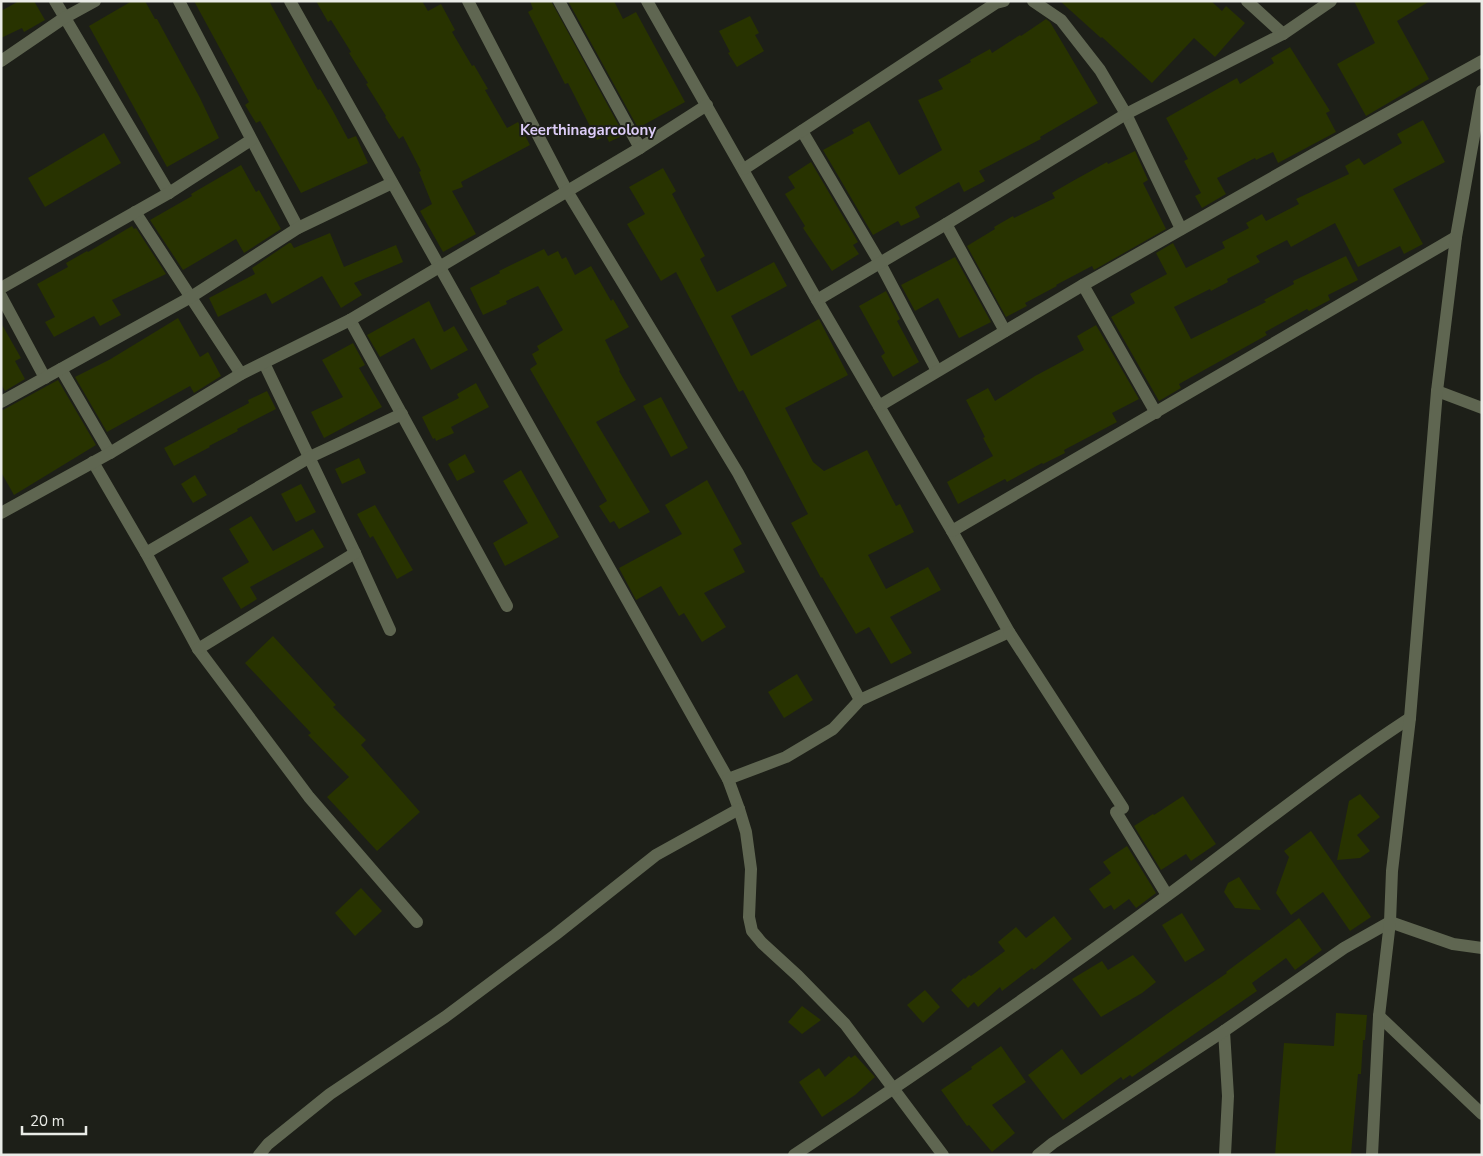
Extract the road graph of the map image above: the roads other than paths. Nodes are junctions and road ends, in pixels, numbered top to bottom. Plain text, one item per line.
1 (55, 1) edge
2 (95, 1) edge
3 (180, 1) edge
4 (290, 1) edge
5 (468, 1) edge
6 (559, 1) edge
7 (646, 1) edge
8 (1004, 1) edge
9 (1033, 1) edge
10 (1248, 1) edge
11 (1331, 1) edge
12 (64, 18) junction
13 (1283, 34) junction
14 (1, 61) edge
15 (1482, 61) edge
16 (1482, 91) edge
17 (707, 105) junction
18 (1126, 114) junction
19 (802, 131) junction
20 (251, 140) junction
21 (640, 148) junction
22 (744, 169) junction
23 (392, 183) junction
24 (567, 191) junction
25 (169, 193) junction
26 (135, 212) junction
27 (946, 224) junction
28 (298, 228) junction
29 (1181, 230) junction
30 (1456, 238) junction
31 (880, 263) junction
32 (440, 266) junction
33 (1083, 285) junction
34 (1, 288) edge
35 (1, 296) edge
36 (191, 296) junction
37 (817, 300) junction
38 (350, 320) junction
39 (1005, 331) junction
40 (264, 363) junction
41 (61, 369) junction
42 (937, 371) junction
43 (241, 374) junction
44 (46, 378) junction
45 (1437, 391) junction
46 (1, 402) edge
47 (879, 406) junction
48 (1482, 408) edge
49 (1156, 413) junction
50 (402, 414) junction
51 (110, 453) junction
52 (310, 457) junction
53 (93, 462) junction
54 (1, 512) edge
55 (952, 531) junction
56 (146, 553) junction
57 (356, 553) junction
58 (507, 606) dead end
59 (390, 630) dead end
60 (1008, 632) junction
61 (198, 649) junction
62 (860, 700) junction
63 (1410, 718) junction
64 (728, 779) junction
65 (739, 809) junction
66 (1167, 895) junction
67 (417, 922) dead end
68 (1390, 922) junction
69 (1482, 948) edge
70 (1379, 1016) junction
71 (1224, 1031) junction
72 (894, 1089) junction
73 (1482, 1114) edge
74 (1054, 1149) edge
75 (259, 1155) edge
76 (794, 1155) edge
77 (943, 1155) edge
78 (1038, 1155) edge
79 (1225, 1155) edge
80 (1372, 1155) edge

1 - 12 street
2 - 12 street
3 - 20 street
4 - 23 street
5 - 24 street
6 - 21 street
7 - 17 street
8 - 19 street
9 - 18 street
10 - 13 street
11 - 13 street
12 - 14 street
12 - 25 street
13 - 18 street
15 - 29 street
16 - 30 street
17 - 21 street
17 - 22 street
18 - 27 street
18 - 29 street
19 - 22 street
19 - 31 street
20 - 25 street
20 - 28 street
21 - 24 street
22 - 37 street
23 - 28 street
23 - 32 street
24 - 32 street
24 - 62 street
25 - 26 street
26 - 34 street
26 - 36 street
27 - 31 street
27 - 39 street
28 - 36 street
29 - 33 street
30 - 45 street
30 - 49 street
31 - 37 street
31 - 42 street
32 - 38 street
32 - 64 street
33 - 39 street
33 - 49 street
35 - 44 street
36 - 41 street
36 - 43 street
37 - 47 street
38 - 40 street
38 - 50 street
39 - 42 street
40 - 43 street
40 - 52 street
41 - 44 street
41 - 51 street
42 - 47 street
43 - 51 street
44 - 46 street
45 - 48 street
45 - 63 street
47 - 55 street
49 - 55 street
50 - 52 street
50 - 58 street
51 - 53 street
52 - 56 street
52 - 57 street
53 - 54 street
53 - 56 street
55 - 60 street
56 - 61 street
57 - 59 street
57 - 61 street
60 - 62 street
60 - 66 street
61 - 67 street
62 - 64 street
63 - 66 street
63 - 68 street
64 - 65 street
65 - 72 street
65 - 75 street
66 - 72 street
68 - 69 street
68 - 70 street
68 - 71 street
70 - 73 street
70 - 80 street
71 - 74 street
71 - 79 street
72 - 76 street
72 - 77 street
74 - 78 street

